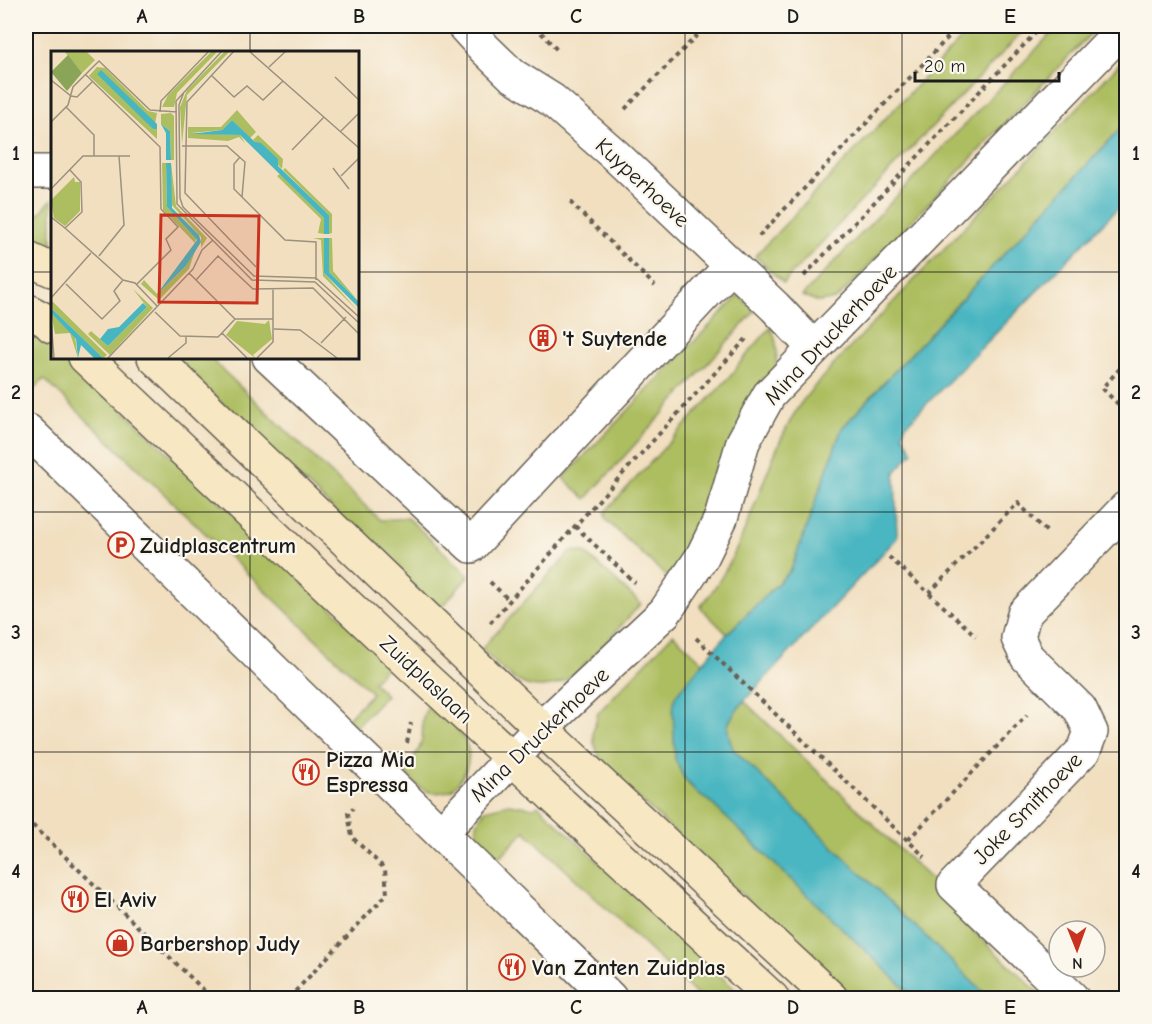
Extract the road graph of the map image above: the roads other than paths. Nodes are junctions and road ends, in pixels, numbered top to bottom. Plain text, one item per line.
1 (464, 26) edge
2 (1126, 26) edge
3 (26, 172) edge
4 (51, 172) edge
5 (26, 258) edge
6 (731, 266) junction
7 (51, 270) edge
8 (26, 310) edge
9 (51, 325) edge
10 (814, 348) junction
11 (87, 358) edge
12 (155, 358) edge
13 (270, 358) edge
14 (28, 431) dead end
15 (1126, 508) edge
16 (543, 729) junction
17 (511, 758) junction
18 (441, 832) junction
19 (610, 999) edge
20 (772, 999) edge
21 (831, 999) edge
22 (1072, 999) edge

1 - 6 street, Kuyperhoeve
2 - 10 street, Mina Druckerhoeve
3 - 4 street
5 - 7 street
6 - 10 street, Kuyperhoeve
6 - 13 street
8 - 9 street
10 - 16 street, Mina Druckerhoeve
11 - 17 street, Zuidplaslaan
12 - 16 street, Zuidplaslaan
14 - 18 street
15 - 22 street, Joke Smithoeve
16 - 17 street, Mina Druckerhoeve
16 - 21 street, Zuidplaslaan
17 - 18 street, Mina Druckerhoeve
17 - 20 street, Zuidplaslaan
18 - 19 street

